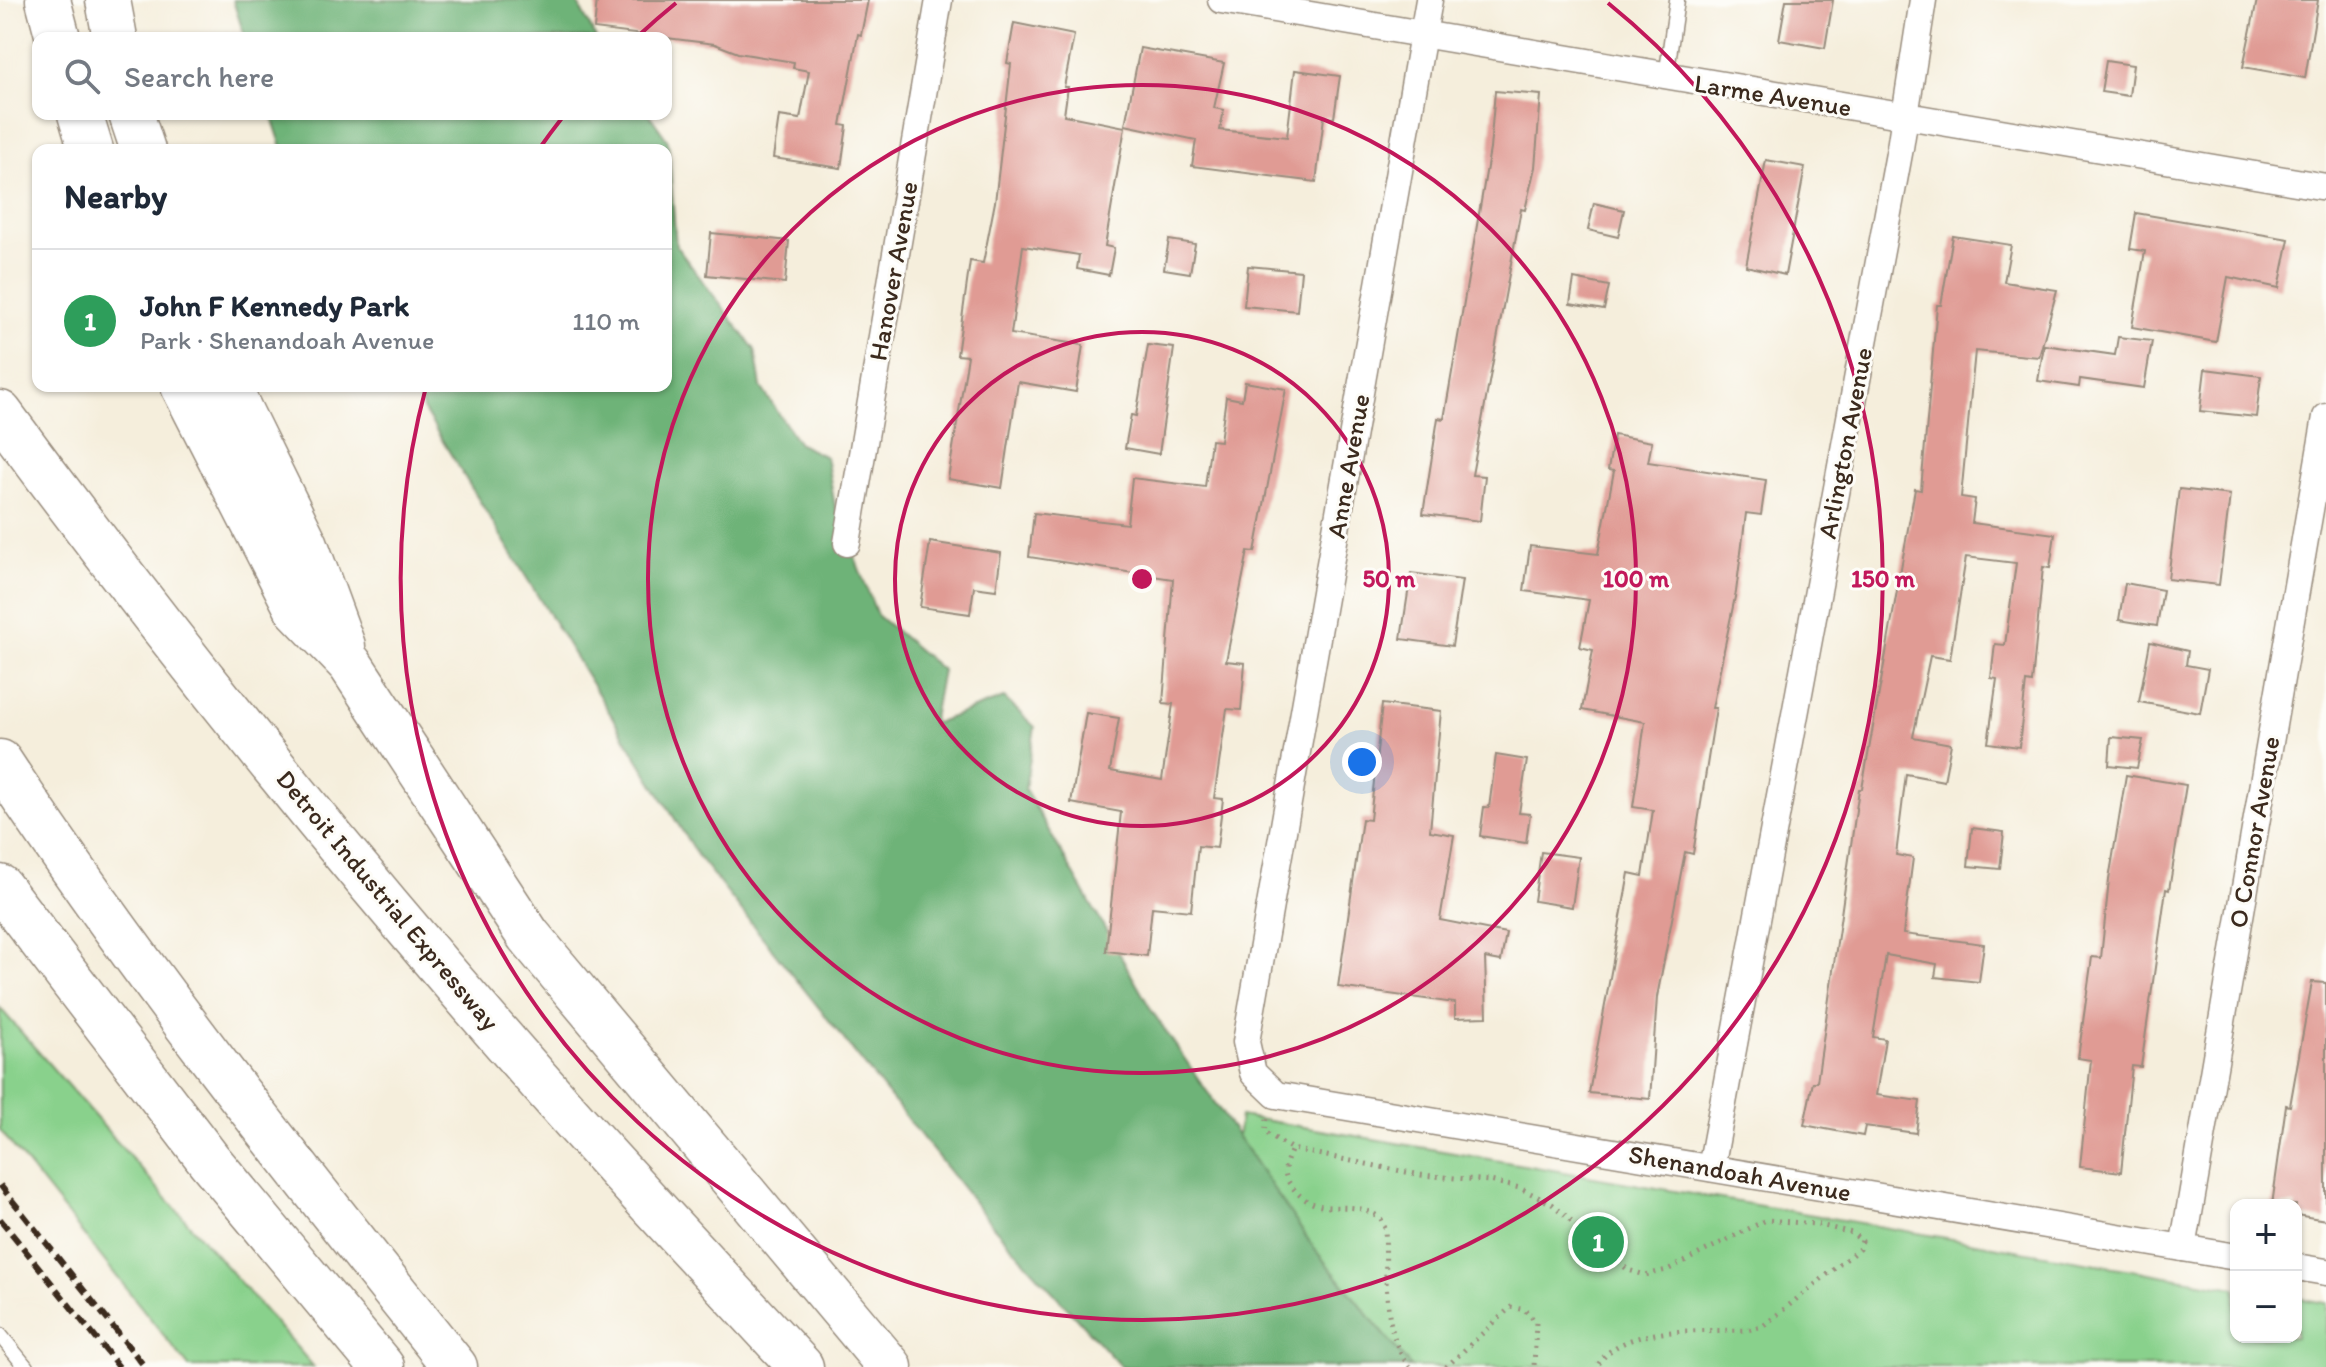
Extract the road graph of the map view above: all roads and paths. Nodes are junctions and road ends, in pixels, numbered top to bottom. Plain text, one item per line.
1 (48, 0) edge
2 (108, 0) edge
3 (939, 0) edge
4 (1221, 0) edge
5 (1429, 0) edge
6 (1677, 0) edge
7 (1923, 0) edge
8 (56, 32) edge
9 (114, 32) edge
10 (1424, 35) junction
11 (1666, 77) junction
12 (1905, 117) junction
13 (82, 120) edge
14 (133, 120) edge
15 (89, 144) edge
16 (141, 144) edge
17 (2326, 187) edge
18 (186, 392) edge
19 (231, 392) edge
20 (0, 413) edge
21 (2326, 417) edge
22 (847, 543) dead end
23 (350, 664) junction
24 (0, 762) edge
25 (7, 899) edge
26 (1253, 1073) joint
27 (1268, 1110) dead end
28 (1292, 1149) junction
29 (1711, 1168) junction
30 (2183, 1248) junction
31 (2230, 1256) edge
32 (2302, 1268) edge
33 (2326, 1272) edge
34 (0, 1335) edge
35 (26, 1367) edge
36 (382, 1367) edge
37 (455, 1367) edge
38 (801, 1367) edge
39 (890, 1367) edge
40 (1410, 1367) edge
41 (1446, 1367) edge
42 (1534, 1367) edge
43 (1597, 1367) edge

1 - 8 highway
2 - 9 highway
3 - 22 street, Hanover Avenue
4 - 10 street, Larme Avenue
5 - 10 street, Anne Avenue
6 - 11 lane
7 - 12 street, Arlington Avenue
10 - 11 street, Larme Avenue
10 - 26 street, Anne Avenue
11 - 12 street, Larme Avenue
12 - 17 street, Larme Avenue
12 - 29 street, Arlington Avenue
13 - 15 highway
14 - 16 highway
18 - 23 highway
19 - 23 highway
20 - 38 highway, Detroit Industrial Expressway
21 - 30 street, O Connor Avenue
23 - 39 highway
24 - 37 highway
25 - 36 highway
26 - 29 street, Shenandoah Avenue
27 - 28 path
28 - 40 path
28 - 43 path
29 - 30 street, Shenandoah Avenue
30 - 31 street, Shenandoah Avenue
32 - 33 street
34 - 35 lane
41 - 42 path

